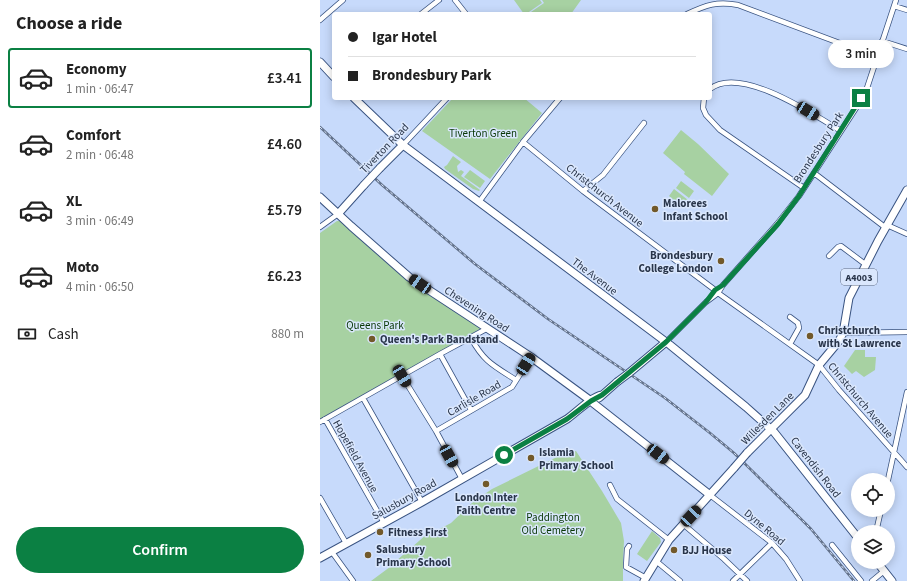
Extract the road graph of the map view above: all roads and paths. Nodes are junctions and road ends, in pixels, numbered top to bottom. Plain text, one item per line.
1 (343, 0) edge
2 (439, 0) edge
3 (455, 0) edge
4 (896, 0) edge
5 (726, 1) edge
6 (894, 6) junction
7 (907, 10) edge
8 (424, 12) edge
9 (464, 12) edge
10 (692, 12) edge
11 (320, 20) edge
12 (882, 42) junction
13 (907, 49) edge
14 (877, 57) junction
15 (320, 62) edge
16 (332, 75) edge
17 (712, 87) edge
18 (356, 100) edge
19 (445, 100) edge
20 (558, 100) edge
21 (704, 100) edge
22 (644, 123) dead end
23 (841, 131) junction
24 (523, 142) junction
25 (403, 145) junction
26 (814, 173) junction
27 (804, 188) junction
28 (907, 190) edge
29 (583, 191) junction
30 (320, 197) edge
31 (479, 202) junction
32 (338, 214) junction
33 (320, 227) edge
34 (886, 227) junction
35 (907, 234) edge
36 (829, 256) dead end
37 (865, 264) junction
38 (716, 292) junction
39 (790, 317) dead end
40 (488, 328) junction
41 (907, 332) edge
42 (843, 333) junction
43 (471, 338) junction
44 (666, 342) junction
45 (790, 344) junction
46 (440, 354) junction
47 (531, 357) junction
48 (819, 365) junction
49 (402, 376) junction
50 (516, 380) junction
51 (907, 392) edge
52 (363, 398) junction
53 (592, 402) junction
54 (471, 410) junction
55 (322, 421) edge
56 (771, 429) junction
57 (436, 431) junction
58 (894, 452) junction
59 (907, 467) edge
60 (890, 473) edge
61 (462, 479) junction
62 (610, 485) dead end
63 (710, 495) junction
64 (320, 498) edge
65 (422, 502) junction
66 (384, 523) junction
67 (682, 524) junction
68 (851, 529) edge
69 (669, 540) junction
70 (772, 543) junction
71 (346, 544) junction
72 (832, 545) dead end
73 (629, 546) dead end
74 (332, 552) junction
75 (320, 558) edge
76 (656, 561) junction
77 (882, 569) edge
78 (884, 572) junction
79 (740, 574) junction
80 (645, 580) edge
81 (353, 581) edge
82 (680, 581) edge
83 (733, 581) edge
84 (747, 581) edge
85 (800, 581) edge
86 (861, 581) edge
87 (872, 581) edge
88 (892, 581) edge

1 - 11 street
2 - 8 street
3 - 9 street
4 - 6 street, Brondesbury Park
5 - 10 street
5 - 14 street
6 - 7 street
6 - 12 street, Brondesbury Park
12 - 13 street
12 - 14 street, Brondesbury Park
14 - 23 street, Brondesbury Park
15 - 16 street
17 - 23 street
18 - 25 street, The Avenue
19 - 25 street, Tiverton Road
20 - 24 street
21 - 27 street
22 - 29 street
23 - 26 street, Brondesbury Park
24 - 29 street, Christchurch Avenue
24 - 31 street
25 - 31 street, The Avenue
25 - 32 street, Tiverton Road, bridge
26 - 27 street, Brondesbury Park
26 - 34 street
27 - 38 street, Brondesbury Park
28 - 34 street, Willesden Lane / A4003
29 - 38 street, Christchurch Avenue
30 - 32 street, Chevening Road
31 - 44 street, The Avenue
32 - 33 street
32 - 40 street, Chevening Road
34 - 35 street
34 - 37 street, Willesden Lane / A4003
36 - 37 street
37 - 42 street, Willesden Lane / A4003
38 - 44 street, Brondesbury Park
38 - 45 street, Christchurch Avenue
39 - 45 street
40 - 43 street
40 - 47 street, Chevening Road
41 - 42 street
42 - 48 street, Willesden Lane / A4003
43 - 46 street
43 - 50 street
44 - 53 street, Brondesbury Park, bridge
44 - 56 street, The Avenue
45 - 48 street, Christchurch Avenue
46 - 49 street
46 - 54 street
47 - 50 street, Carlisle Road
47 - 53 street, Chevening Road
48 - 56 street, Willesden Lane / A4003
48 - 58 street, Christchurch Avenue
49 - 52 street
49 - 57 street
50 - 54 street, Carlisle Road
51 - 58 street
52 - 55 street
52 - 65 street
53 - 61 street, Salusbury Road
53 - 63 street, Chevening Road
54 - 57 street, Carlisle Road
55 - 66 street, Hopefield Avenue
56 - 63 street, Willesden Lane / A4003, bridge
56 - 68 street, Cavendish Road
57 - 61 street
58 - 59 street, Christchurch Avenue
58 - 60 street
61 - 65 street, Salusbury Road
62 - 69 street
63 - 67 street, Willesden Lane / A4003
63 - 70 street, Dyne Road
64 - 71 street
65 - 66 street, Salusbury Road
66 - 71 street, Salusbury Road
67 - 69 street, Willesden Lane / A4003
67 - 79 street
69 - 76 street, Willesden Lane / A4003
70 - 79 street
70 - 85 street, Dyne Road
71 - 74 street, Salusbury Road
72 - 86 street
73 - 80 street
74 - 75 street, Salusbury Road
74 - 81 street
76 - 80 street, Willesden Lane / A4003
76 - 82 street
77 - 78 street
78 - 87 street
78 - 88 street
79 - 83 street
79 - 84 street

